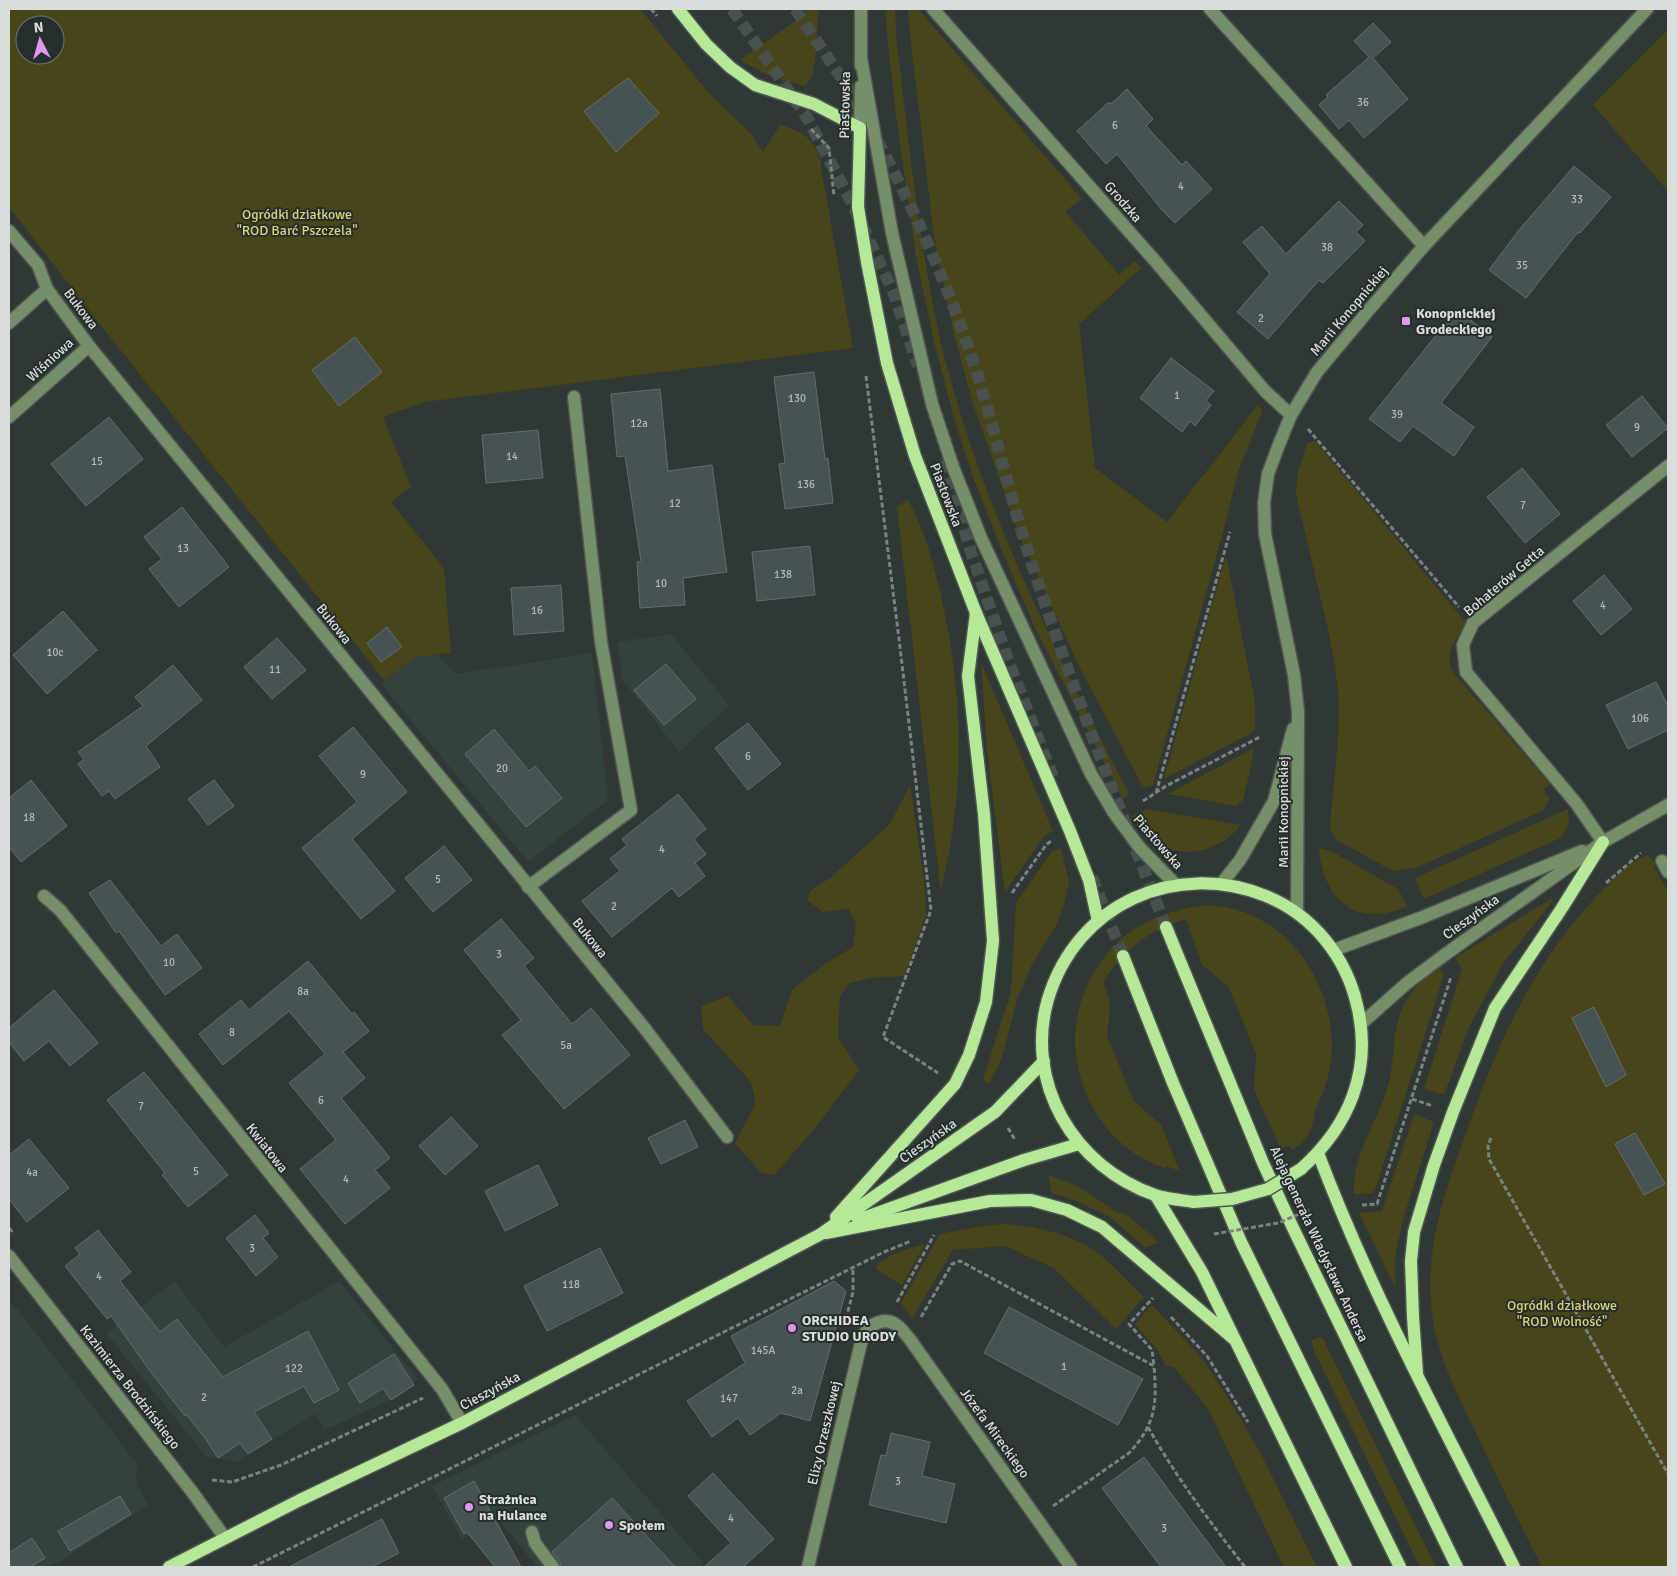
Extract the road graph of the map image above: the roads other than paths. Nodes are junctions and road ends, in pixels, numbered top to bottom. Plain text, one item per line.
1 (678, 9) edge
2 (861, 9) edge
3 (933, 9) edge
4 (1210, 9) edge
5 (1647, 9) edge
6 (861, 58) junction
7 (860, 128) junction
8 (9, 231) edge
9 (1424, 246) junction
10 (47, 289) junction
11 (9, 323) edge
12 (89, 346) junction
13 (574, 397) dead end
14 (1291, 415) junction
15 (9, 417) edge
16 (1668, 466) edge
17 (976, 613) junction
18 (1298, 712) junction
19 (1668, 805) edge
20 (1603, 842) junction
21 (1222, 883) junction
22 (1174, 884) junction
23 (528, 887) junction
24 (44, 896) dead end
25 (1297, 913) junction
26 (1098, 922) junction
27 (1166, 927) tunnel mouth
28 (1334, 950) junction
29 (1123, 956) tunnel mouth
30 (1362, 1023) junction
31 (1044, 1061) junction
32 (727, 1136) dead end
33 (1079, 1144) junction
34 (1318, 1153) junction
35 (1156, 1196) junction
36 (821, 1234) junction
37 (9, 1256) edge
38 (888, 1321) joint
39 (1235, 1340) junction
40 (1417, 1373) junction
41 (462, 1423) junction
42 (532, 1532) dead end
43 (225, 1538) junction
44 (169, 1567) edge
45 (553, 1567) edge
46 (808, 1567) edge
47 (1071, 1567) edge
48 (1346, 1567) edge
49 (1400, 1567) edge
50 (1457, 1567) edge
51 (1514, 1567) edge

1 - 7 main road
2 - 6 street, Piastowska
3 - 14 street, Grodzka
4 - 9 street
5 - 9 street, Marii Konopnickiej
6 - 7 street, Piastowska
6 - 22 street, Piastowska
7 - 17 main road, Piastowska
8 - 10 street, Bukowa
9 - 14 street, Marii Konopnickiej
10 - 11 street
10 - 12 street, Bukowa
12 - 15 street, Wiśniowa
12 - 23 street, Bukowa
13 - 23 street
14 - 18 street, Marii Konopnickiej
16 - 20 street, Bohaterów Getta
17 - 26 main road, Piastowska
17 - 36 main road
18 - 21 street, Marii Konopnickiej
18 - 25 street, Marii Konopnickiej
19 - 20 street, Cieszyńska
20 - 28 street, Cieszyńska
20 - 30 street, Cieszyńska
20 - 40 main road
21 - 22 main road
21 - 25 main road
22 - 26 main road
23 - 32 street, Bukowa
24 - 41 street, Kwiatowa
25 - 28 main road
26 - 31 main road
27 - 50 main road, Aleja generała Władysława Andersa
28 - 30 main road
29 - 49 main road
30 - 34 main road
31 - 33 main road
31 - 36 main road, Cieszyńska
33 - 35 main road
33 - 36 main road, Cieszyńska
34 - 35 main road, bridge
34 - 40 main road
35 - 39 main road
36 - 39 main road
36 - 41 main road, Cieszyńska
37 - 43 street, Kazimierza Brodzińskiego
38 - 46 street, Elizy Orzeszkowej
38 - 47 street, Józefa Mireckiego
39 - 48 main road
40 - 51 main road
41 - 43 main road, Cieszyńska
42 - 45 street
43 - 44 main road, Cieszyńska

